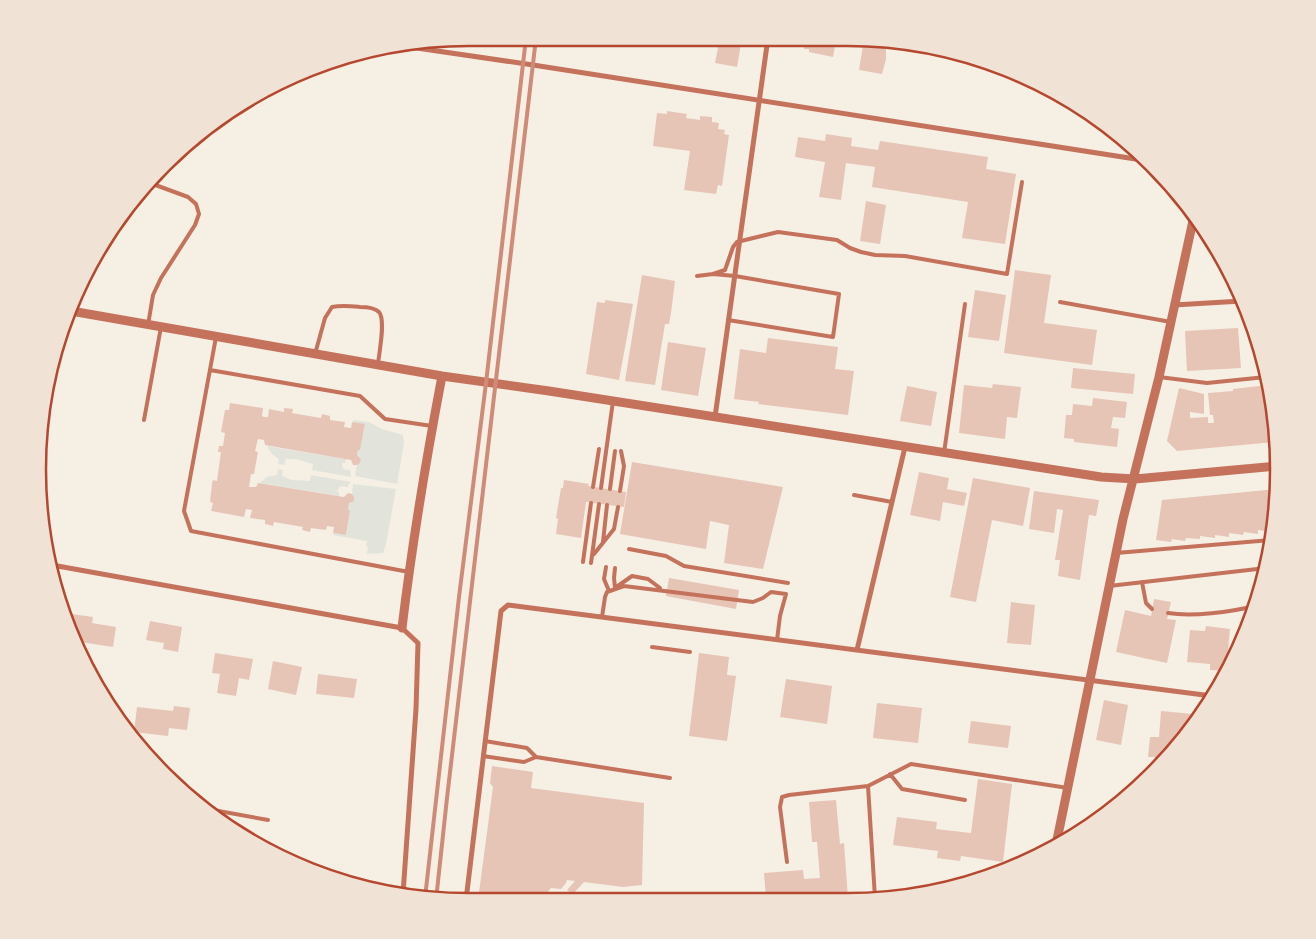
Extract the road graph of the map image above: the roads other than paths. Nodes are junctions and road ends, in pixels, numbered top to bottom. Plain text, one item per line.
1 (767, 46) edge
2 (435, 48) edge
3 (759, 101) junction
4 (1134, 159) edge
5 (1022, 182) dead end
6 (156, 185) edge
7 (1192, 226) edge
8 (740, 241) junction
9 (713, 274) junction
10 (697, 276) dead end
11 (734, 276) junction
12 (1235, 301) edge
13 (1060, 302) dead end
14 (965, 304) dead end
15 (1174, 305) junction
16 (77, 312) edge
17 (728, 320) junction
18 (1171, 322) junction
19 (148, 324) junction
20 (161, 327) junction
21 (216, 336) junction
22 (315, 354) junction
23 (378, 364) junction
24 (210, 370) junction
25 (442, 376) junction
26 (1160, 377) junction
27 (1260, 377) edge
28 (613, 401) junction
29 (715, 417) junction
30 (144, 420) dead end
31 (432, 426) junction
32 (905, 447) junction
33 (599, 449) dead end
34 (615, 451) dead end
35 (620, 451) dead end
36 (944, 453) junction
37 (1270, 467) edge
38 (1134, 479) junction
39 (593, 487) dead end
40 (602, 488) dead end
41 (610, 490) dead end
42 (620, 491) dead end
43 (854, 495) dead end
44 (892, 502) junction
45 (591, 503) dead end
46 (600, 504) dead end
47 (607, 505) dead end
48 (618, 507) dead end
49 (1264, 541) edge
50 (603, 542) junction
51 (629, 550) dead end
52 (1116, 553) junction
53 (592, 555) junction
54 (583, 562) dead end
55 (591, 563) dead end
56 (58, 566) edge
57 (606, 567) dead end
58 (615, 568) dead end
59 (1258, 569) edge
60 (408, 572) junction
61 (772, 580) junction
62 (788, 582) dead end
63 (1142, 582) junction
64 (1109, 586) junction
65 (616, 588) junction
66 (609, 591) junction
67 (667, 591) junction
68 (770, 592) junction
69 (1247, 607) edge
70 (1152, 609) dead end
71 (1168, 613) dead end
72 (602, 617) junction
73 (402, 628) junction
74 (777, 640) junction
75 (652, 647) dead end
76 (857, 650) junction
77 (690, 652) dead end
78 (1089, 681) junction
79 (1204, 695) edge
80 (485, 741) junction
81 (483, 756) junction
82 (536, 757) junction
83 (890, 774) junction
84 (670, 778) dead end
85 (868, 786) junction
86 (1068, 788) junction
87 (965, 800) dead end
88 (221, 811) edge
89 (268, 820) dead end
90 (1058, 836) edge
91 (787, 862) dead end
92 (403, 887) edge
93 (875, 892) edge
94 (467, 893) edge

1 - 3 street
2 - 3 street
3 - 4 street
3 - 8 street
5 - 8 lane
6 - 19 lane
7 - 15 street
8 - 9 lane
8 - 11 street
9 - 10 lane
9 - 11 lane
11 - 17 street
11 - 17 lane
12 - 15 street
13 - 18 lane
14 - 36 lane
15 - 18 street
16 - 19 street
17 - 29 street
18 - 26 street
19 - 20 street
20 - 21 street
20 - 30 lane
21 - 22 street
21 - 24 lane
22 - 23 street
22 - 23 lane
23 - 25 street
24 - 31 lane
24 - 60 lane
25 - 28 street
25 - 31 street
26 - 27 lane
26 - 38 street
28 - 29 street
28 - 40 lane
29 - 32 street
31 - 60 street
32 - 36 street
32 - 44 street
33 - 39 lane
34 - 41 lane
35 - 42 lane
36 - 38 street
37 - 38 street
38 - 52 street
43 - 44 lane
44 - 76 street
45 - 54 lane
46 - 53 lane
47 - 50 lane
48 - 50 lane
49 - 52 lane
50 - 53 lane
51 - 61 lane
52 - 64 street
53 - 55 lane
56 - 73 street
57 - 66 lane
58 - 65 lane
59 - 63 lane
60 - 73 street
61 - 62 lane
61 - 68 lane
63 - 64 lane
63 - 70 lane
64 - 78 street
65 - 66 lane
65 - 67 lane
65 - 67 lane
66 - 72 lane
67 - 68 lane
68 - 74 lane
69 - 71 lane
72 - 74 street
72 - 80 street
73 - 92 street
74 - 76 street
75 - 77 lane
76 - 78 street
78 - 79 street
78 - 86 street
80 - 81 street
80 - 82 lane
81 - 82 lane
81 - 94 street
82 - 84 lane
83 - 85 lane
83 - 86 lane
83 - 87 lane
85 - 91 lane
85 - 93 lane
86 - 90 street
88 - 89 lane

